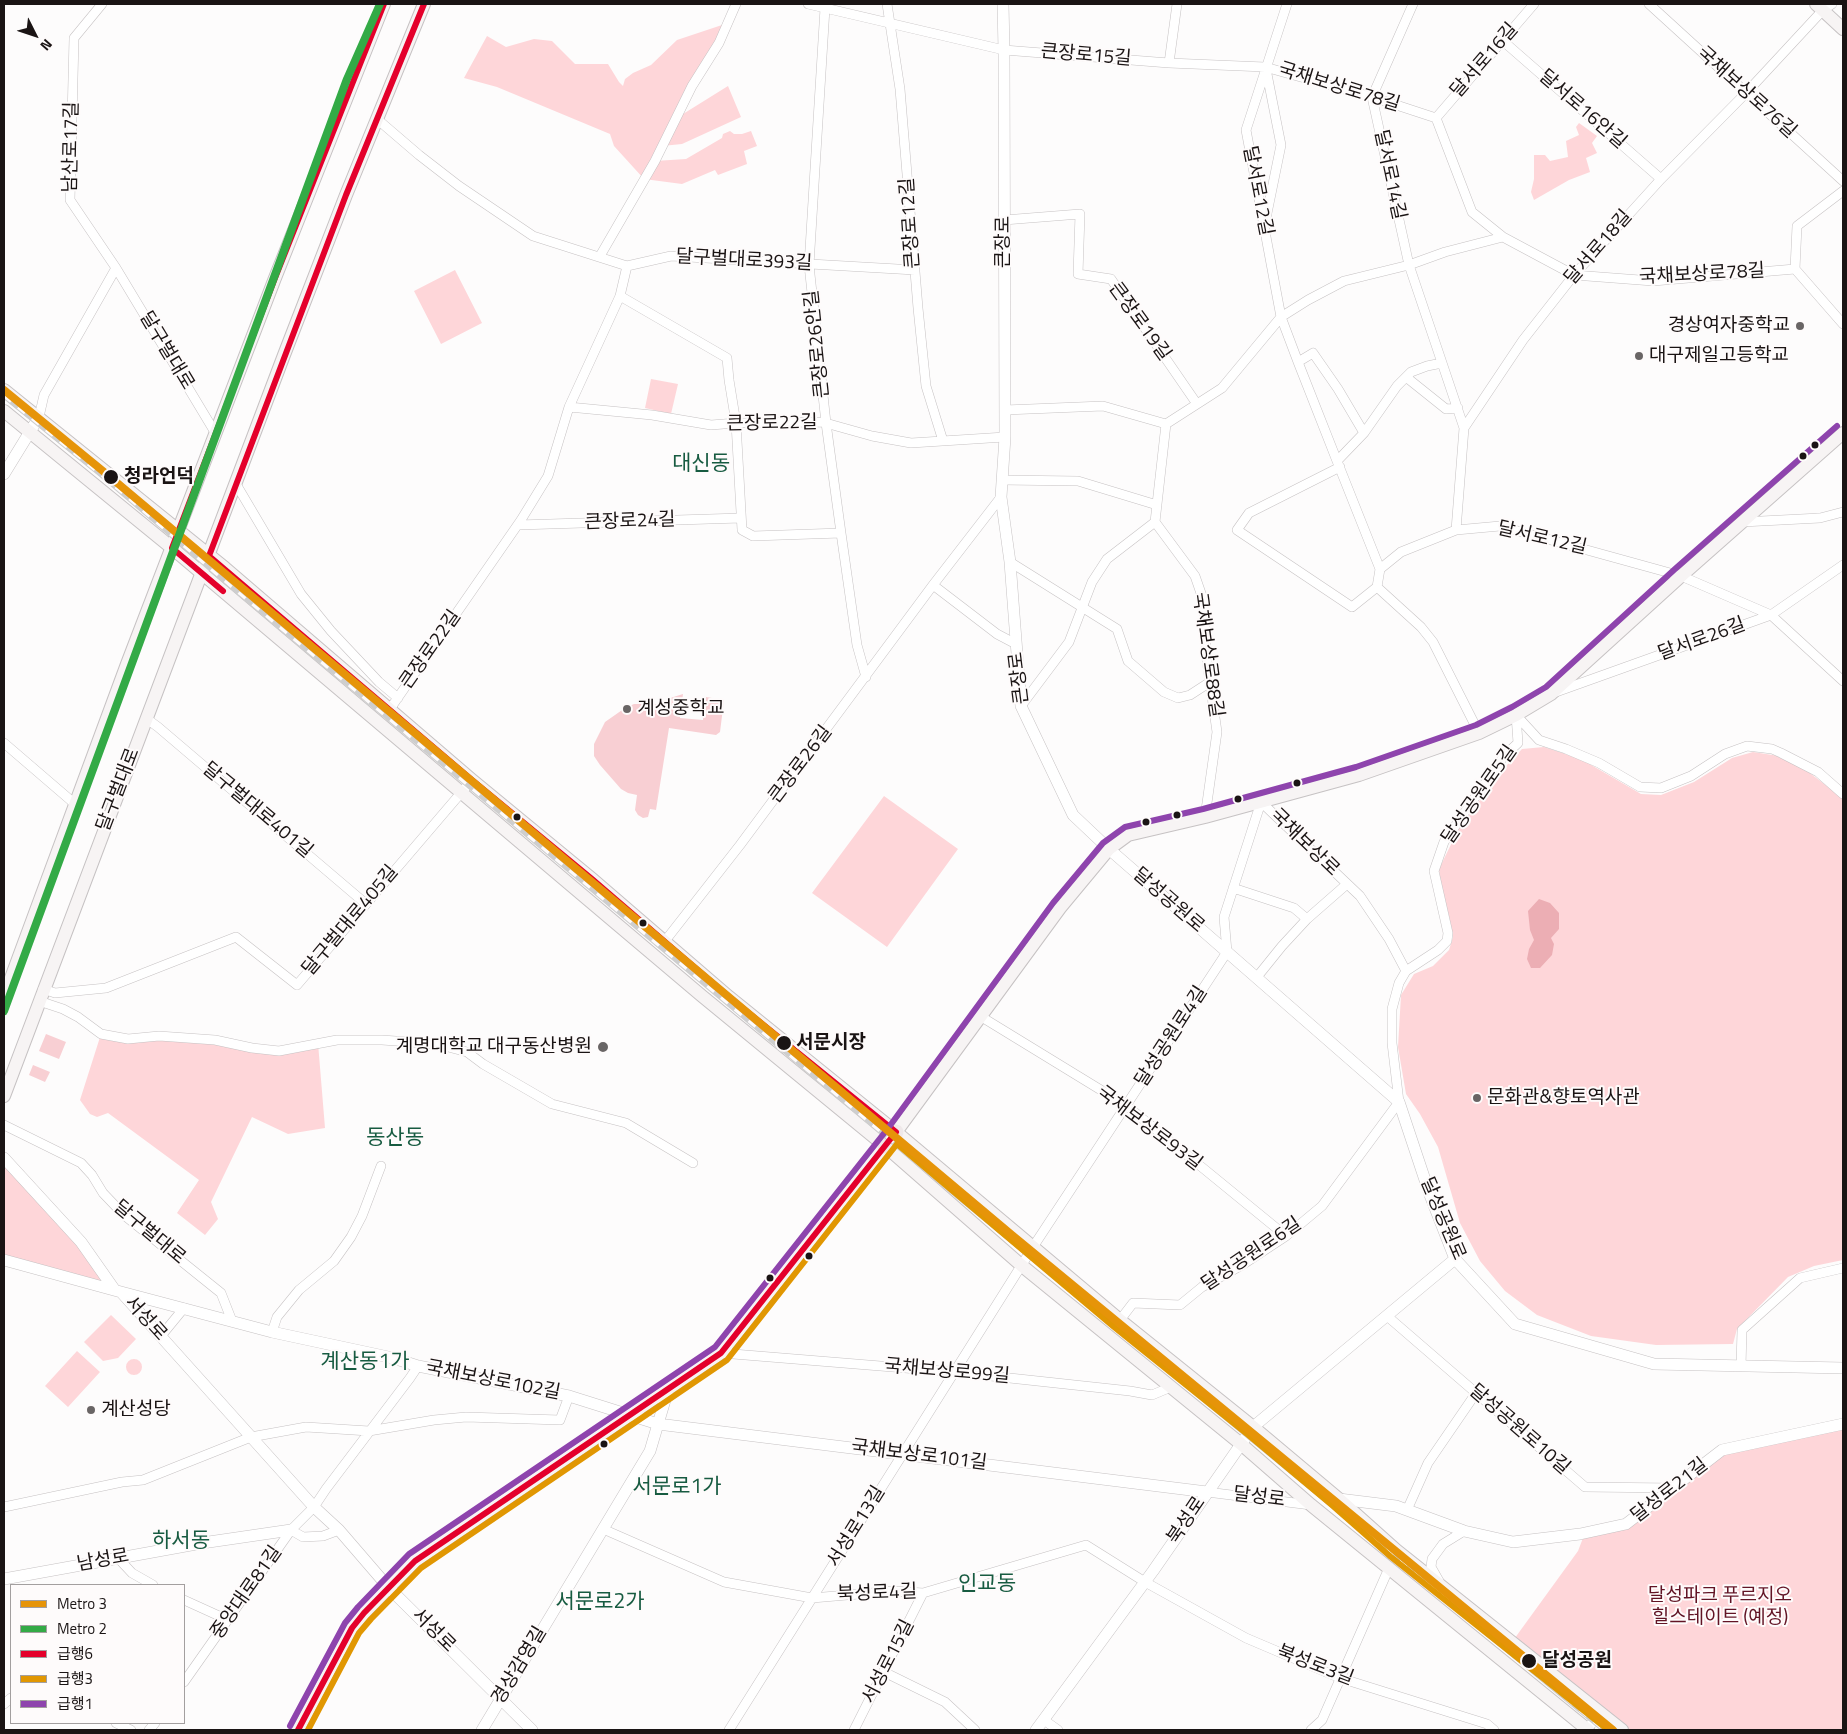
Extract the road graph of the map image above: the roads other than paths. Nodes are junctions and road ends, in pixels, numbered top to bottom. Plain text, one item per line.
1 (102, 4) edge
2 (384, 4) edge
3 (424, 4) edge
4 (736, 4) edge
5 (808, 4) edge
6 (887, 4) edge
7 (1002, 4) edge
8 (1176, 4) edge
9 (1287, 4) edge
10 (1413, 4) edge
11 (1534, 4) edge
12 (1649, 4) edge
13 (1823, 6) edge
14 (825, 8) junction
15 (890, 22) junction
16 (1843, 29) edge
17 (1503, 41) junction
18 (1004, 50) junction
19 (1169, 63) junction
20 (1265, 67) junction
21 (1746, 92) junction
22 (1372, 97) junction
23 (1436, 118) junction
24 (377, 119) junction
25 (1660, 179) junction
26 (1843, 181) edge
27 (1843, 191) edge
28 (1004, 220) junction
29 (1264, 226) junction
30 (1503, 236) junction
31 (600, 256) junction
32 (809, 265) junction
33 (1409, 265) junction
34 (627, 266) junction
35 (116, 268) junction
36 (1795, 269) junction
37 (915, 270) junction
38 (1574, 275) junction
39 (620, 296) junction
40 (1281, 317) junction
41 (1843, 324) edge
42 (1298, 362) junction
43 (1442, 363) junction
44 (1406, 377) junction
45 (4, 390) edge
46 (1197, 404) junction
47 (569, 407) junction
48 (1458, 408) junction
49 (1005, 410) junction
50 (4, 411) edge
51 (39, 417) junction
52 (736, 423) junction
53 (826, 423) junction
54 (1166, 424) junction
55 (1464, 428) junction
56 (30, 432) junction
57 (1364, 433) junction
58 (1843, 433) edge
59 (216, 434) junction
60 (1005, 437) junction
61 (943, 441) junction
62 (1339, 464) junction
63 (4, 474) edge
64 (1002, 480) junction
65 (236, 484) junction
66 (1001, 497) junction
67 (1157, 505) junction
68 (1843, 512) edge
69 (742, 518) junction
70 (1155, 522) junction
71 (1742, 522) junction
72 (518, 526) junction
73 (1456, 530) junction
74 (179, 531) junction
75 (841, 533) junction
76 (172, 548) junction
77 (209, 556) junction
78 (1010, 562) junction
79 (1843, 565) edge
80 (1380, 570) junction
81 (202, 573) junction
82 (1681, 576) junction
83 (933, 585) junction
84 (1377, 587) junction
85 (1082, 607) junction
86 (1771, 615) junction
87 (1016, 644) junction
88 (866, 677) junction
89 (1843, 681) edge
90 (1210, 682) junction
91 (1551, 694) junction
92 (398, 698) junction
93 (1021, 706) junction
94 (390, 709) junction
95 (1516, 715) junction
96 (146, 719) junction
97 (1479, 733) junction
98 (4, 743) edge
99 (472, 780) junction
100 (462, 792) junction
101 (1843, 794) edge
102 (1261, 802) junction
103 (75, 804) junction
104 (1205, 818) junction
105 (1109, 849) junction
106 (1347, 884) junction
107 (1233, 888) junction
108 (366, 904) junction
109 (1307, 919) junction
110 (665, 941) junction
111 (1228, 952) junction
112 (1406, 971) junction
113 (1257, 977) junction
114 (41, 995) junction
115 (4, 997) edge
116 (980, 1016) junction
117 (4, 1096) edge
118 (1400, 1102) junction
119 (1126, 1106) junction
120 (4, 1125) edge
121 (896, 1132) junction
122 (885, 1146) junction
123 (4, 1158) edge
124 (693, 1163) dead end
125 (381, 1166) dead end
126 (1286, 1236) junction
127 (1033, 1247) junction
128 (1455, 1259) junction
129 (4, 1260) edge
130 (1021, 1265) junction
131 (1843, 1268) edge
132 (118, 1291) junction
133 (184, 1308) junction
134 (1387, 1316) junction
135 (1120, 1320) junction
136 (232, 1321) junction
137 (272, 1332) junction
138 (161, 1336) junction
139 (722, 1353) junction
140 (418, 1366) junction
141 (1742, 1366) junction
142 (1843, 1368) edge
143 (954, 1372) junction
144 (1171, 1387) junction
145 (668, 1390) junction
146 (1476, 1393) junction
147 (569, 1396) junction
148 (632, 1415) junction
149 (658, 1424) junction
150 (1843, 1424) edge
151 (1253, 1427) junction
152 (369, 1431) junction
153 (251, 1437) junction
154 (1241, 1444) junction
155 (903, 1454) junction
156 (1673, 1488) junction
157 (1207, 1492) junction
158 (1339, 1499) junction
159 (1312, 1505) junction
160 (4, 1506) edge
161 (314, 1507) junction
162 (1408, 1510) junction
163 (603, 1528) junction
164 (291, 1530) junction
165 (339, 1530) junction
166 (1464, 1531) junction
167 (118, 1558) junction
168 (1388, 1568) junction
169 (12, 1580) edge
170 (1145, 1582) junction
171 (151, 1584) edge
172 (1443, 1587) junction
173 (389, 1588) junction
174 (923, 1594) junction
175 (812, 1598) junction
176 (185, 1600) edge
177 (228, 1620) junction
178 (884, 1672) junction
179 (1340, 1678) junction
180 (185, 1681) edge
181 (501, 1698) junction
182 (1604, 1715) junction
183 (1044, 1720) junction
184 (118, 1724) edge
185 (131, 1730) edge
186 (298, 1730) edge
187 (482, 1730) edge
188 (532, 1730) edge
189 (729, 1730) edge
190 (854, 1730) edge
191 (975, 1730) edge
192 (1036, 1730) edge
193 (1058, 1730) edge
194 (1310, 1730) edge
195 (1494, 1730) edge
196 (1585, 1730) edge
197 (1622, 1730) edge

1 - 35 street, 남산로17길
2 - 59 main road, 달구벌대로
3 - 24 main road, 달구벌대로
4 - 31 street
5 - 14 street, 큰장로15길
6 - 15 street, 큰장로12길
7 - 18 street, 큰장로
8 - 19 street
9 - 20 street, 달서로12길
10 - 22 street
11 - 17 street, 달서로16길
12 - 21 street, 국채보상로76길
13 - 16 main road
13 - 21 street, 달서로18길
14 - 15 street, 큰장로15길
14 - 32 street, 큰장로26안길
15 - 18 street, 큰장로15길
15 - 37 street, 큰장로12길
17 - 23 street, 달서로16길
17 - 25 street, 달서로16안길
18 - 19 street, 큰장로15길
18 - 28 street, 큰장로
19 - 20 street, 큰장로15길
20 - 22 street, 국채보상로78길
20 - 29 street, 달서로12길
20 - 29 street, 달서로12길
21 - 25 street, 달서로18길
21 - 26 street, 국채보상로76길
22 - 23 street, 국채보상로78길
22 - 33 street, 달서로14길
23 - 30 street, 국채보상로78길
24 - 31 street
24 - 65 main road, 달구벌대로
25 - 38 street, 달서로18길
27 - 36 street
28 - 46 street, 큰장로19길
28 - 49 street, 큰장로
29 - 40 street, 달서로12길
30 - 33 street
30 - 38 street, 국채보상로78길
31 - 34 street
32 - 34 street, 달구벌대로393길
32 - 37 street, 달구벌대로393길
32 - 53 street, 큰장로26안길
33 - 40 street
33 - 43 street, 달서로14길
34 - 39 street, 큰장로22길
35 - 51 street
35 - 59 street, 달구벌대로
36 - 38 street, 국채보상로78길
36 - 41 street
37 - 61 street, 큰장로12길
38 - 55 street, 달서로18길
39 - 47 street, 큰장로22길
39 - 52 street
40 - 42 street, 달서로12길
40 - 46 street
42 - 57 street
42 - 62 street, 달서로12길
43 - 44 street
43 - 48 street, 달서로14길
44 - 48 street
44 - 57 street
45 - 51 main road, 달성로
46 - 54 street
47 - 52 street, 큰장로22길
47 - 72 street, 큰장로22길
48 - 55 street, 달서로14길
49 - 54 street
49 - 60 street, 큰장로
50 - 56 main road
51 - 56 street
51 - 74 main road, 달성로
52 - 53 street, 큰장로22길
52 - 69 street
53 - 61 street, 큰장로22길
53 - 75 street, 큰장로26안길
54 - 67 street
55 - 73 street, 달서로18길
56 - 63 street
56 - 76 main road
57 - 62 street
58 - 71 main road, 국채보상로
59 - 74 main road, 달구벌대로
60 - 61 street, 큰장로22길
60 - 64 street, 큰장로
62 - 80 street, 달서로12길
62 - 84 street
64 - 66 street, 큰장로
64 - 67 street
65 - 77 main road, 달구벌대로
65 - 92 street
66 - 78 street, 큰장로
66 - 83 street, 큰장로26길
67 - 70 street
68 - 71 street
69 - 72 street, 큰장로24길
69 - 75 street
70 - 85 street
70 - 90 street, 국채보상로88길
71 - 82 main road, 국채보상로
72 - 92 street, 큰장로22길
73 - 80 street, 달서로12길
73 - 82 street, 달서로12길
74 - 76 main road, 달구벌대로
74 - 77 main road, 달성로
75 - 88 street, 큰장로26안길
76 - 81 main road
76 - 103 main road, 달구벌대로
77 - 81 main road, 달구벌대로
77 - 94 main road, 달성로
78 - 85 street
78 - 87 street, 큰장로
79 - 86 street, 달서로26길
80 - 84 street
81 - 96 main road, 달구벌대로
81 - 100 main road
82 - 86 street, 달서로12길
82 - 91 main road, 국채보상로
83 - 87 street
83 - 88 street, 큰장로26길
84 - 97 street
85 - 90 street
85 - 93 street
86 - 89 street, 달서로12길
86 - 91 street, 달서로26길
87 - 93 street, 큰장로
88 - 110 street, 큰장로26길
90 - 104 street, 국채보상로88길
91 - 95 main road, 국채보상로
92 - 94 street, 큰장로22길
93 - 105 street, 큰장로
94 - 99 main road, 달성로
95 - 97 main road, 국채보상로
95 - 101 street
95 - 112 street, 달성공원로5길
96 - 108 street, 달구벌대로401길
96 - 114 main road, 달구벌대로
97 - 102 main road, 국채보상로
98 - 103 street, 달구벌대로
99 - 100 street, 달구벌대로405길
99 - 110 main road, 달성로
100 - 108 street, 달구벌대로405길
100 - 122 main road
102 - 104 main road, 국채보상로
102 - 106 street, 국채보상로
102 - 107 street, 달성공원로
103 - 115 main road, 달구벌대로
104 - 105 main road, 국채보상로
105 - 111 street, 달성공원로
105 - 116 main road, 국채보상로
106 - 109 street
106 - 112 street
107 - 109 street
107 - 111 street, 달성공원로
108 - 114 street, 달구벌대로405길
109 - 113 street
110 - 121 main road, 달성로
111 - 113 street, 달성공원로
111 - 119 street, 달성공원로4길
112 - 118 street
113 - 118 street, 달성공원로
114 - 117 main road, 달구벌대로
114 - 124 street
116 - 119 street, 국채보상로93길
116 - 121 main road, 국채보상로
118 - 126 street, 달성공원로6길
118 - 128 street, 달성공원로
119 - 126 street, 국채보상로93길
119 - 127 street, 달성공원로4길
120 - 136 street, 달구벌대로
121 - 122 main road, 국채보상로
121 - 127 main road, 달성로
122 - 130 main road
122 - 139 main road, 국채보상로
123 - 132 street
125 - 137 street
126 - 135 street, 달성공원로6길
127 - 130 street, 서성로13길
127 - 135 main road, 달성로
128 - 134 street, 북성로
128 - 141 street, 달성공원로
129 - 132 street, 서성로
130 - 143 street, 서성로13길
130 - 144 main road
131 - 141 street
132 - 133 street, 국채보상로102길
132 - 138 street, 서성로
133 - 136 street, 국채보상로102길
133 - 138 street
134 - 146 street, 달성공원로10길
134 - 151 street, 북성로
135 - 151 main road, 달성로
136 - 137 street, 국채보상로102길
137 - 140 street, 국채보상로102길
138 - 153 street, 서성로
139 - 143 street, 국채보상로99길
139 - 145 main road, 국채보상로
140 - 147 street, 국채보상로102길
140 - 152 street
141 - 142 street, 달성공원로
143 - 144 street, 국채보상로99길
143 - 155 street, 서성로13길
144 - 154 main road
145 - 148 main road, 국채보상로
145 - 149 street, 경상감영길
146 - 156 street, 달성공원로10길
146 - 162 street
147 - 148 street, 국채보상로102길
147 - 152 street
148 - 149 street, 국채보상로101길
148 - 173 main road, 국채보상로
149 - 155 street, 국채보상로101길
149 - 163 street, 경상감영길
150 - 156 street, 달성로21길
151 - 154 street, 북성로
151 - 158 main road, 달성로
152 - 153 street
152 - 161 street
153 - 160 street
153 - 161 street, 서성로
154 - 157 street, 북성로
154 - 159 main road
155 - 157 street, 국채보상로101길
155 - 175 street, 서성로13길
156 - 166 street, 달성로21길
157 - 159 street, 달성로
157 - 170 street, 북성로
158 - 162 street, 달성로21길
158 - 172 main road, 달성로
159 - 168 main road
161 - 164 street, 중앙대로81길
161 - 165 street, 서성로
162 - 166 street, 달성로21길
163 - 175 street, 북성로4길
163 - 181 street, 경상감영길
164 - 165 street
164 - 167 street, 남성로
164 - 177 street, 중앙대로81길
165 - 173 street, 서성로
166 - 172 street
167 - 169 street, 남성로
167 - 171 street
168 - 179 street
168 - 196 main road
170 - 174 street, 북성로4길
170 - 179 street, 북성로3길
170 - 183 street, 북성로
172 - 182 main road, 달성로
173 - 181 street, 서성로
173 - 186 main road, 국채보상로
174 - 175 street, 북성로4길
174 - 178 street, 서성로15길
175 - 189 street, 서성로13길
176 - 177 street
177 - 180 street, 중앙대로81길
178 - 190 street, 서성로15길
178 - 191 street
179 - 194 street
179 - 195 street, 북성로3길
181 - 187 street, 경상감영길
181 - 188 street, 서성로
182 - 196 street
182 - 197 main road, 달성로
183 - 192 street, 북성로
183 - 193 street
184 - 185 street

